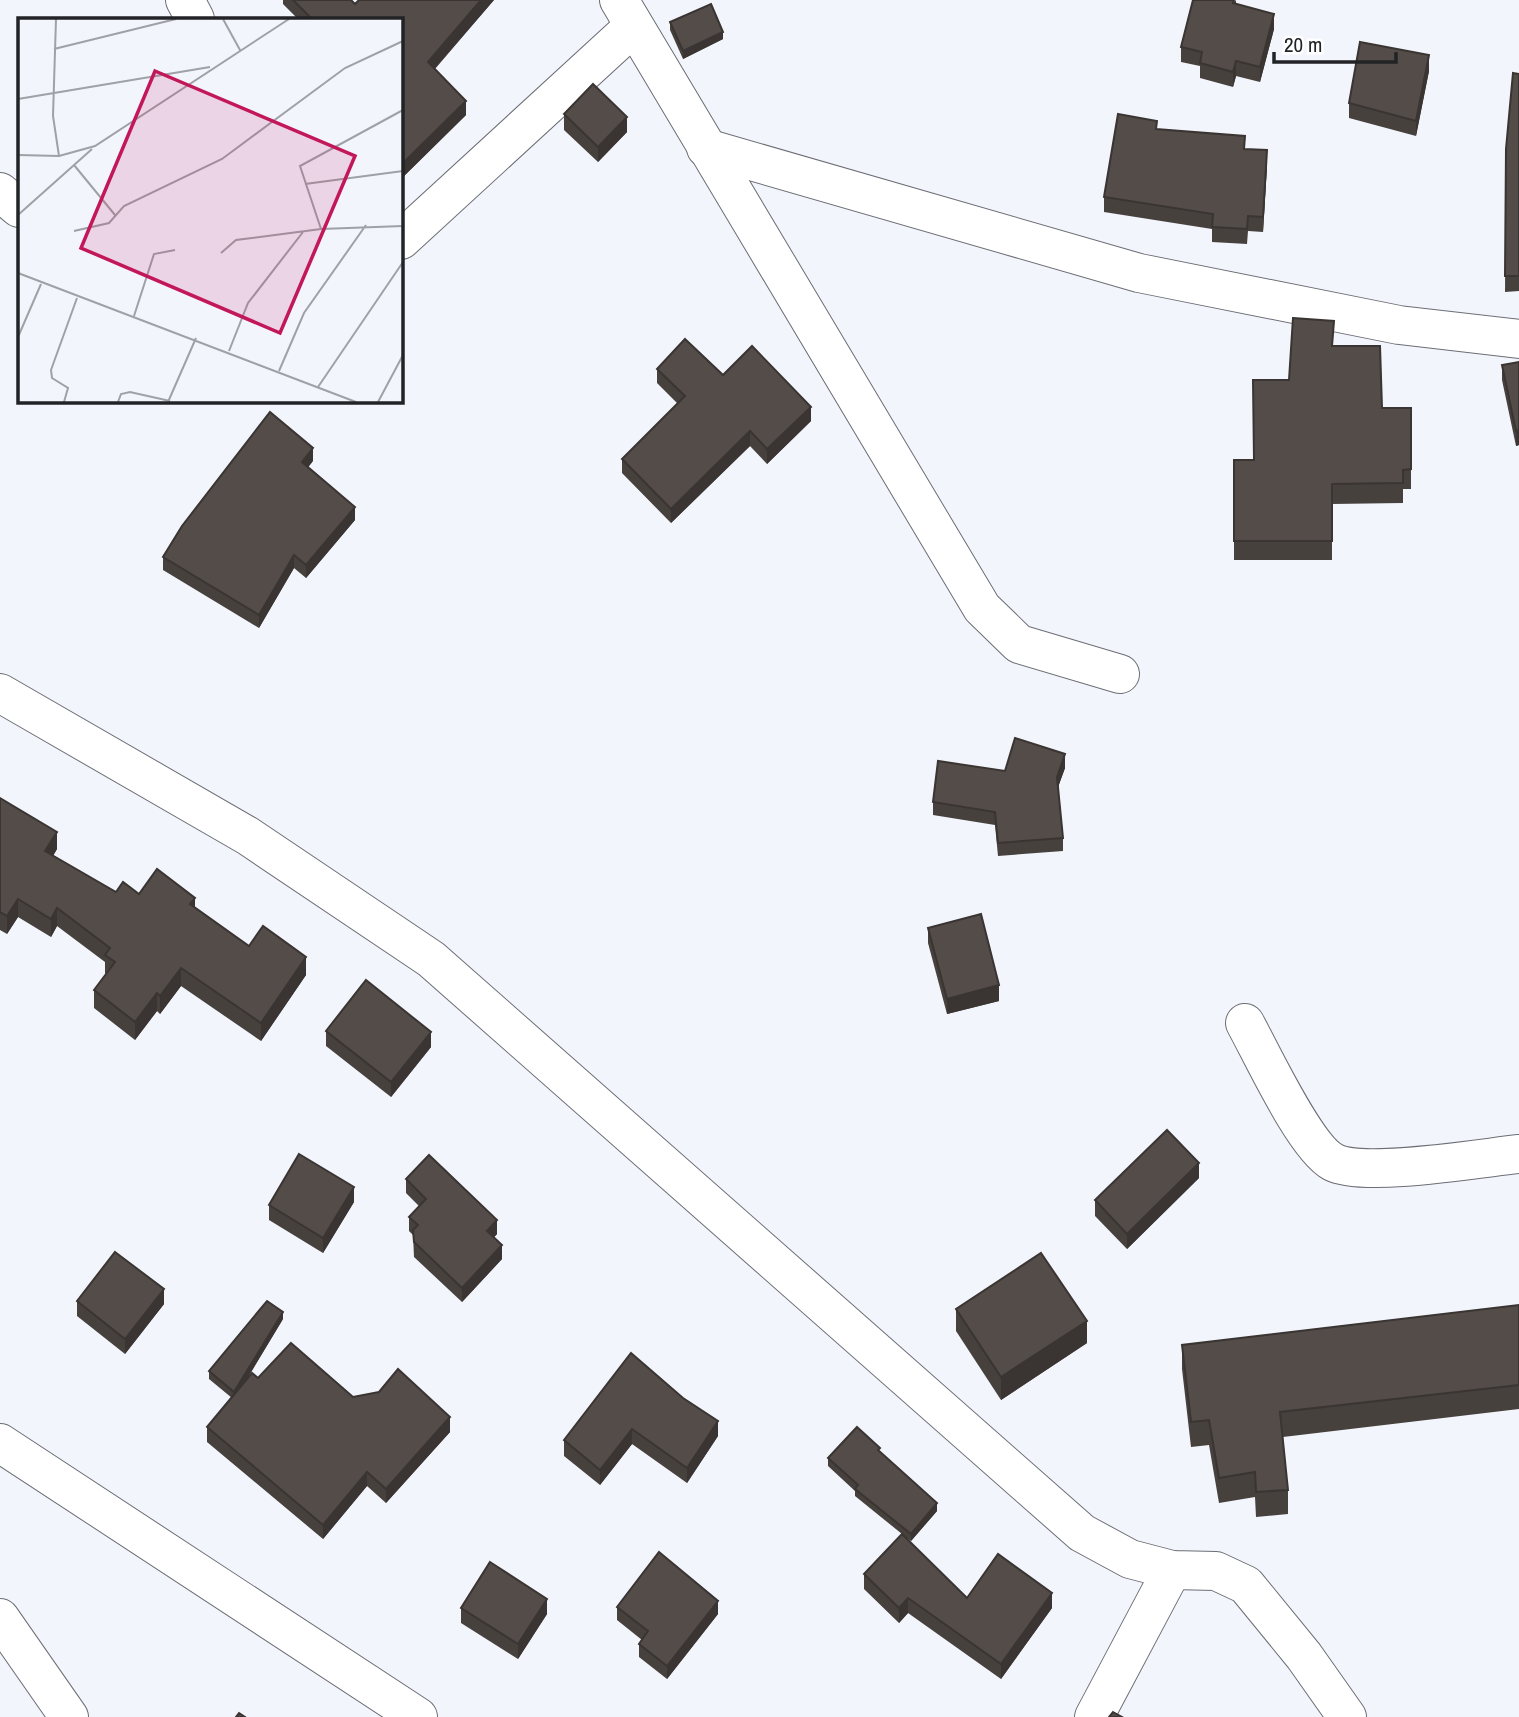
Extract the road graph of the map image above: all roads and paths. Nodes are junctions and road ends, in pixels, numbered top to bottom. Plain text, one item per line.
1 (184, 0) edge
2 (626, 14) edge
3 (194, 18) edge
4 (706, 148) junction
5 (0, 192) edge
6 (18, 207) edge
7 (402, 239) edge
8 (1519, 339) edge
9 (1120, 674) dead end
10 (0, 693) edge
11 (1245, 1023) dead end
12 (1519, 1154) edge
13 (0, 1443) edge
14 (1172, 1570) junction
15 (0, 1618) edge
16 (69, 1717) edge
17 (418, 1717) edge
18 (1094, 1717) edge
19 (1347, 1717) edge

1 - 3 street
2 - 4 street
2 - 7 street
4 - 8 street
4 - 9 street
5 - 6 street
10 - 14 street
11 - 12 street
13 - 17 street
14 - 18 street
14 - 19 street
15 - 16 street

